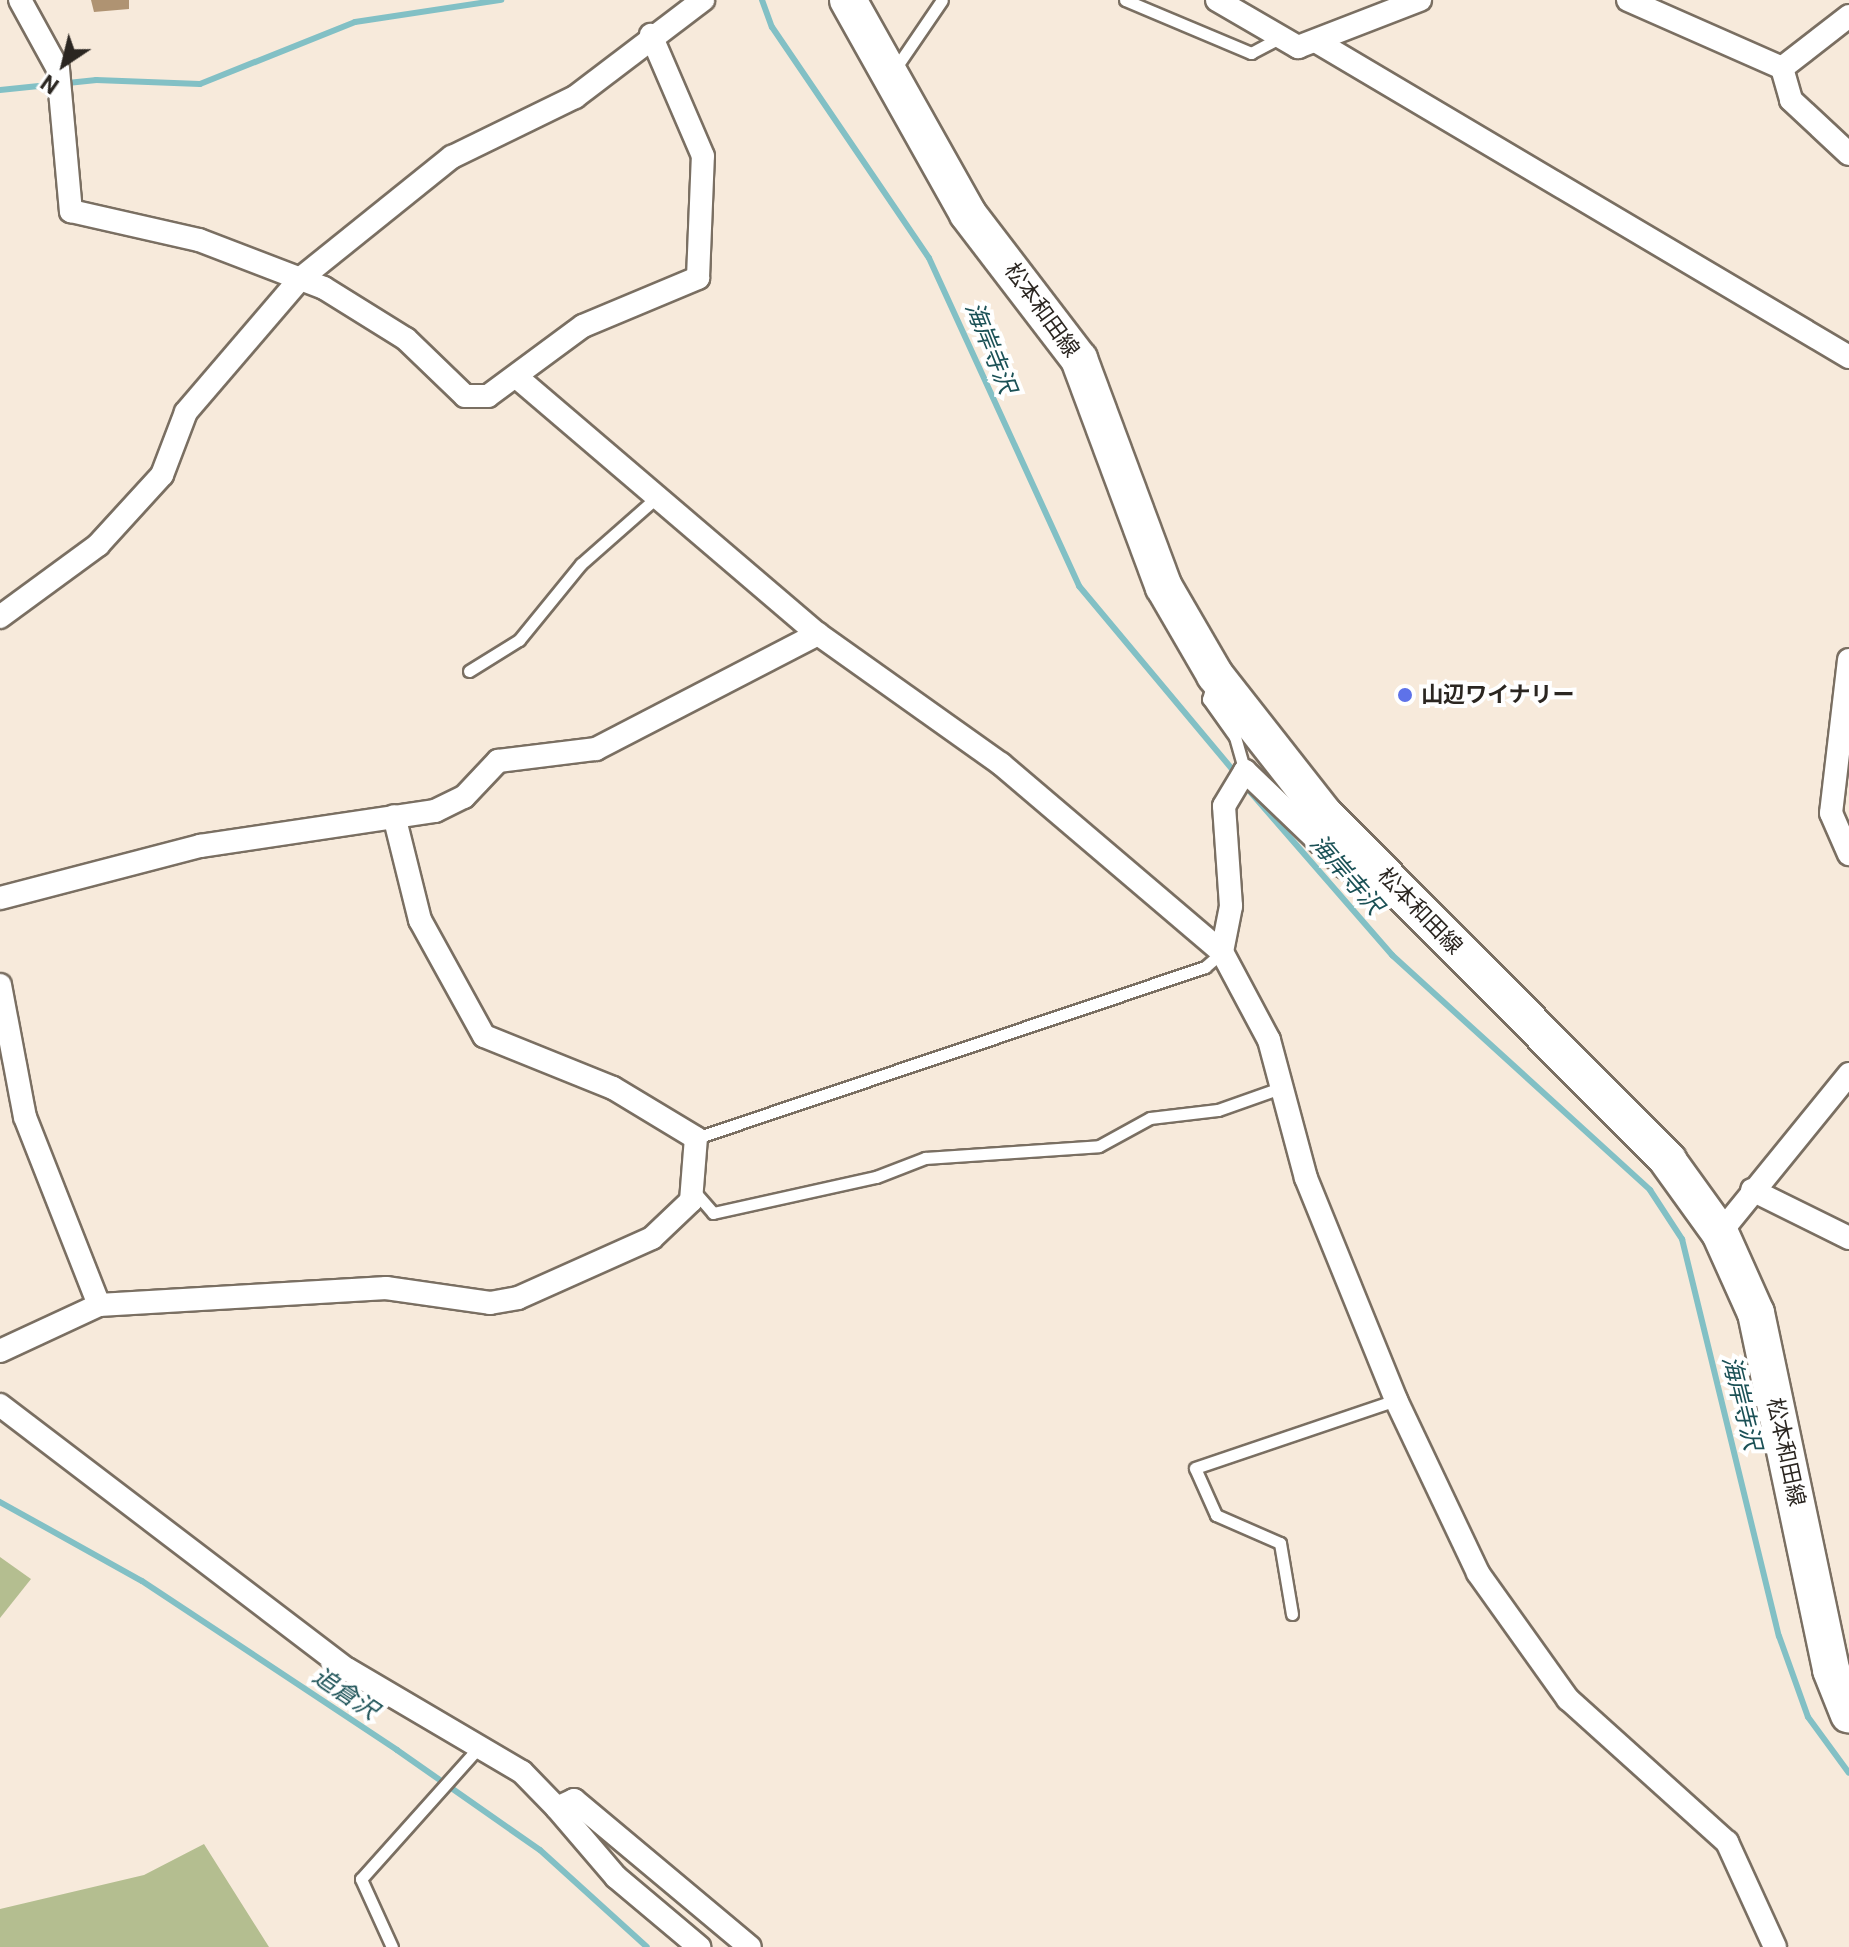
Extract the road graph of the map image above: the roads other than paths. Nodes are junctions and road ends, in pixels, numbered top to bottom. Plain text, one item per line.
1 (20, 0) edge
2 (703, 0) edge
3 (848, 0) edge
4 (942, 0) edge
5 (1125, 0) edge
6 (1217, 0) edge
7 (1420, 0) edge
8 (1628, 0) edge
9 (1837, 0) edge
10 (1235, 7) edge
11 (1849, 15) edge
12 (651, 35) junction
13 (1275, 40) junction
14 (1319, 43) junction
15 (1782, 68) junction
16 (888, 79) junction
17 (1849, 154) edge
18 (300, 279) junction
19 (1849, 357) edge
20 (519, 379) junction
21 (657, 497) junction
22 (0, 617) edge
23 (818, 634) junction
24 (1849, 660) edge
25 (469, 671) dead end
26 (1215, 675) junction
27 (1245, 771) junction
28 (394, 816) junction
29 (1849, 854) edge
30 (1381, 870) junction
31 (0, 898) edge
32 (1222, 952) junction
33 (0, 985) edge
34 (1849, 1074) edge
35 (1284, 1087) junction
36 (696, 1138) junction
37 (694, 1190) junction
38 (1752, 1190) junction
39 (1720, 1233) junction
40 (1849, 1238) edge
41 (99, 1305) junction
42 (0, 1351) edge
43 (1396, 1400) junction
44 (0, 1405) edge
45 (1292, 1614) dead end
46 (1849, 1715) edge
47 (481, 1745) junction
48 (557, 1808) junction
49 (392, 1947) edge
50 (699, 1947) edge
51 (750, 1947) edge
52 (1775, 1947) edge

1 - 18 street
2 - 12 street
3 - 16 main road, 松本和田線
4 - 16 lane
5 - 13 lane
6 - 10 street
7 - 14 street
8 - 15 street
9 - 11 street
10 - 13 street
11 - 15 street
12 - 18 street
12 - 20 street
13 - 14 street
14 - 19 street
15 - 17 street
16 - 26 main road, 松本和田線
18 - 20 street
18 - 22 street
20 - 21 street
21 - 23 street
21 - 25 lane
23 - 28 street
23 - 32 street
24 - 29 street
26 - 27 lane
26 - 30 main road, 松本和田線
27 - 30 street
27 - 32 street
28 - 31 street
28 - 36 street
30 - 39 main road, 松本和田線
32 - 35 street
32 - 36 lane
33 - 41 street
34 - 38 street
35 - 37 lane
35 - 43 street
36 - 37 street
37 - 41 street
38 - 39 street
38 - 40 street
39 - 46 main road, 松本和田線
41 - 42 street
43 - 45 lane
43 - 52 street
44 - 47 street
47 - 48 street
47 - 49 lane
48 - 50 street
48 - 51 street

